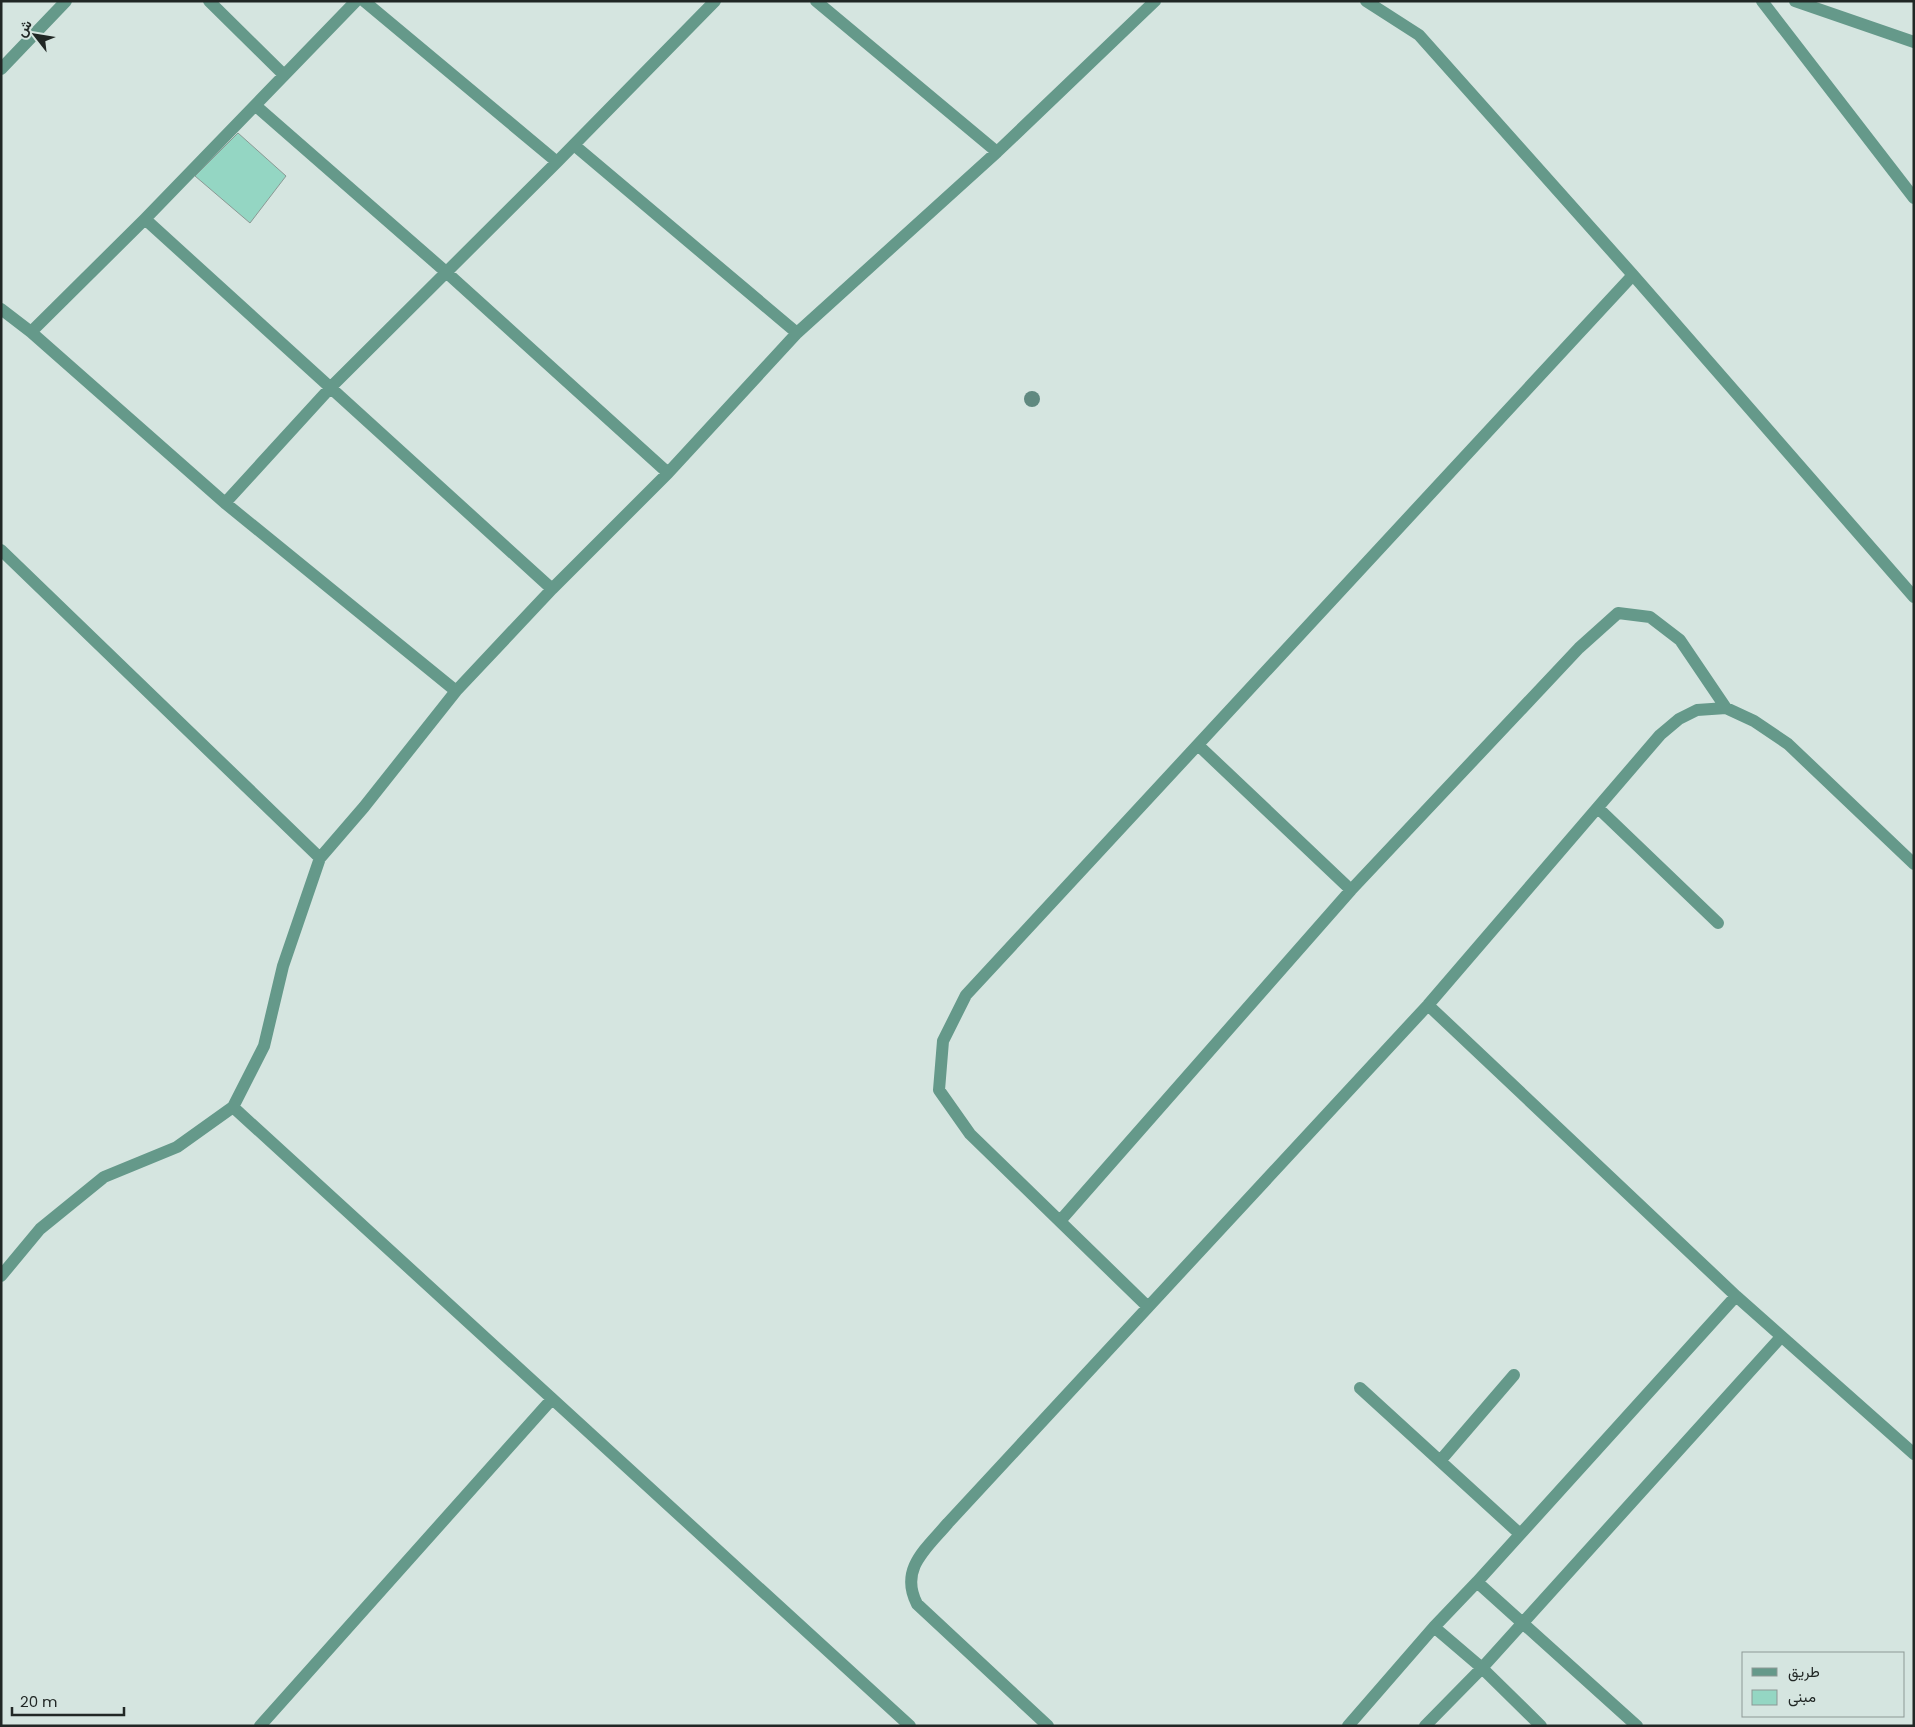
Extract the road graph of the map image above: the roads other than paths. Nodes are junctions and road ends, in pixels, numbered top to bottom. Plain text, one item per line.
1 (66, 1) edge
2 (209, 1) edge
3 (356, 1) edge
4 (364, 1) edge
5 (715, 1) edge
6 (816, 1) edge
7 (1155, 1) edge
8 (1366, 1) edge
9 (1762, 1) edge
10 (1794, 1) edge
11 (1914, 42) edge
12 (1, 69) edge
13 (284, 75) junction
14 (256, 106) junction
15 (574, 145) junction
16 (997, 152) junction
17 (557, 162) junction
18 (1914, 198) edge
19 (145, 219) junction
20 (446, 272) junction
21 (1633, 274) junction
22 (1, 309) edge
23 (30, 332) junction
24 (798, 333) junction
25 (331, 387) junction
26 (668, 473) junction
27 (225, 504) junction
28 (1, 550) edge
29 (552, 589) junction
30 (1914, 597) edge
31 (456, 690) junction
32 (1726, 708) junction
33 (1198, 745) junction
34 (1598, 808) junction
35 (320, 858) junction
36 (1914, 864) edge
37 (1351, 890) junction
38 (1718, 923) dead end
39 (1428, 1005) junction
40 (233, 1107) junction
41 (1060, 1221) junction
42 (1, 1276) edge
43 (1736, 1296) junction
44 (1148, 1307) junction
45 (1781, 1337) junction
46 (1514, 1375) dead end
47 (1360, 1388) dead end
48 (552, 1399) junction
49 (1914, 1454) edge
50 (1440, 1461) junction
51 (1520, 1534) junction
52 (1477, 1582) junction
53 (1523, 1622) junction
54 (1434, 1626) junction
55 (1482, 1668) junction
56 (260, 1726) edge
57 (910, 1726) edge
58 (1048, 1726) edge
59 (1348, 1726) edge
60 (1424, 1726) edge
61 (1541, 1726) edge
62 (1637, 1726) edge

1 - 12 street
2 - 13 street
3 - 13 street
4 - 17 street
5 - 15 street
6 - 16 street
7 - 16 street
8 - 21 street
9 - 18 street
10 - 11 street
13 - 14 street
14 - 19 street
14 - 20 street
15 - 17 street
15 - 24 street
16 - 24 street
17 - 20 street
19 - 23 street
19 - 25 street
20 - 25 street
20 - 26 street
21 - 30 street
21 - 33 street
22 - 23 street
23 - 27 street
24 - 26 street
25 - 27 street
25 - 29 street
26 - 29 street
27 - 31 street
28 - 35 street
29 - 31 street
31 - 35 street
32 - 34 street
32 - 36 street
32 - 37 street
33 - 37 street
33 - 41 street
34 - 38 street
34 - 39 street
35 - 40 street
37 - 41 street
39 - 43 street
39 - 44 street
40 - 42 street
40 - 48 street
41 - 44 street
43 - 45 street
43 - 51 street
44 - 58 street
45 - 49 street
45 - 53 street
46 - 50 street
47 - 50 street
48 - 56 street
48 - 57 street
50 - 51 street
51 - 52 street
52 - 53 street
52 - 54 street
53 - 55 street
53 - 62 street
54 - 55 street
54 - 59 street
55 - 60 street
55 - 61 street

